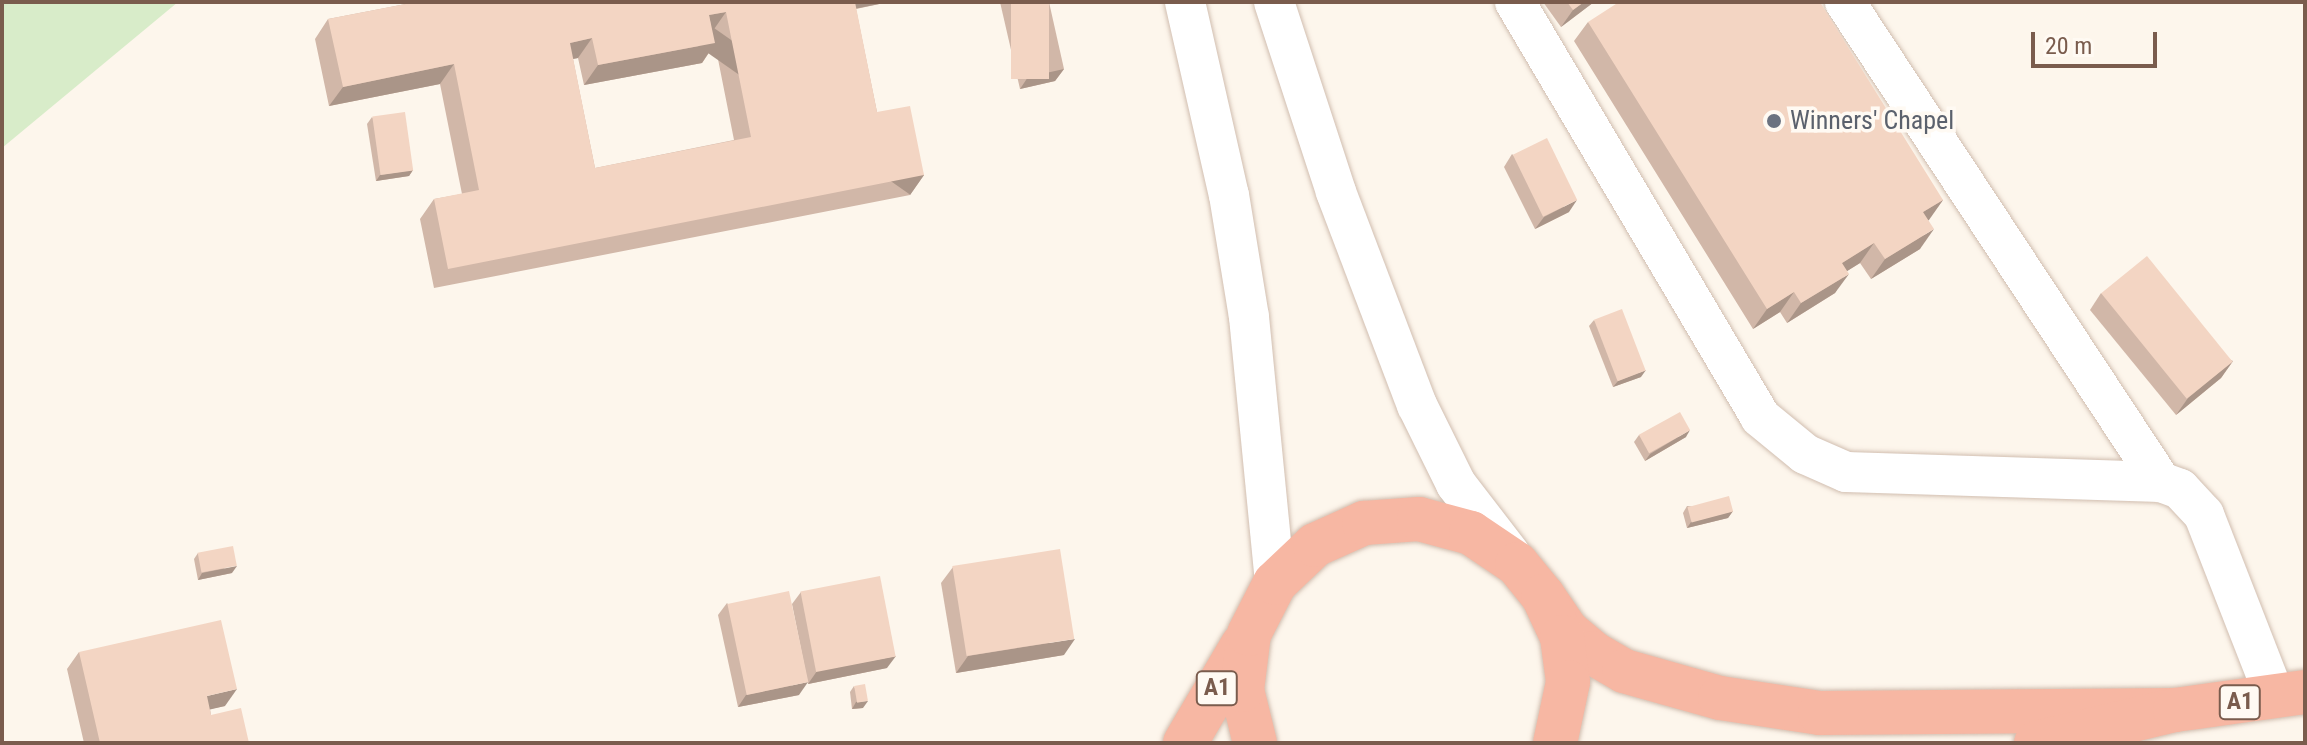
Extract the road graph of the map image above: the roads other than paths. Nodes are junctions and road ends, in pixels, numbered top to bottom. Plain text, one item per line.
1 (1185, 2) edge
2 (1274, 2) edge
3 (1515, 2) edge
4 (1845, 2) edge
5 (2161, 482) junction
6 (1530, 580) junction
7 (1275, 583) junction
8 (1249, 634) junction
9 (2290, 695) edge
10 (2175, 710) junction
11 (1185, 743) edge
12 (1255, 743) edge
13 (1555, 743) edge
14 (2036, 743) edge

1 - 7 street
2 - 6 street
3 - 5 street
4 - 5 street
5 - 9 street
6 - 7 highway
6 - 10 highway, A1
6 - 13 highway
7 - 8 highway
8 - 11 highway, A1
8 - 12 highway
9 - 10 highway, A1
10 - 14 highway, A1

